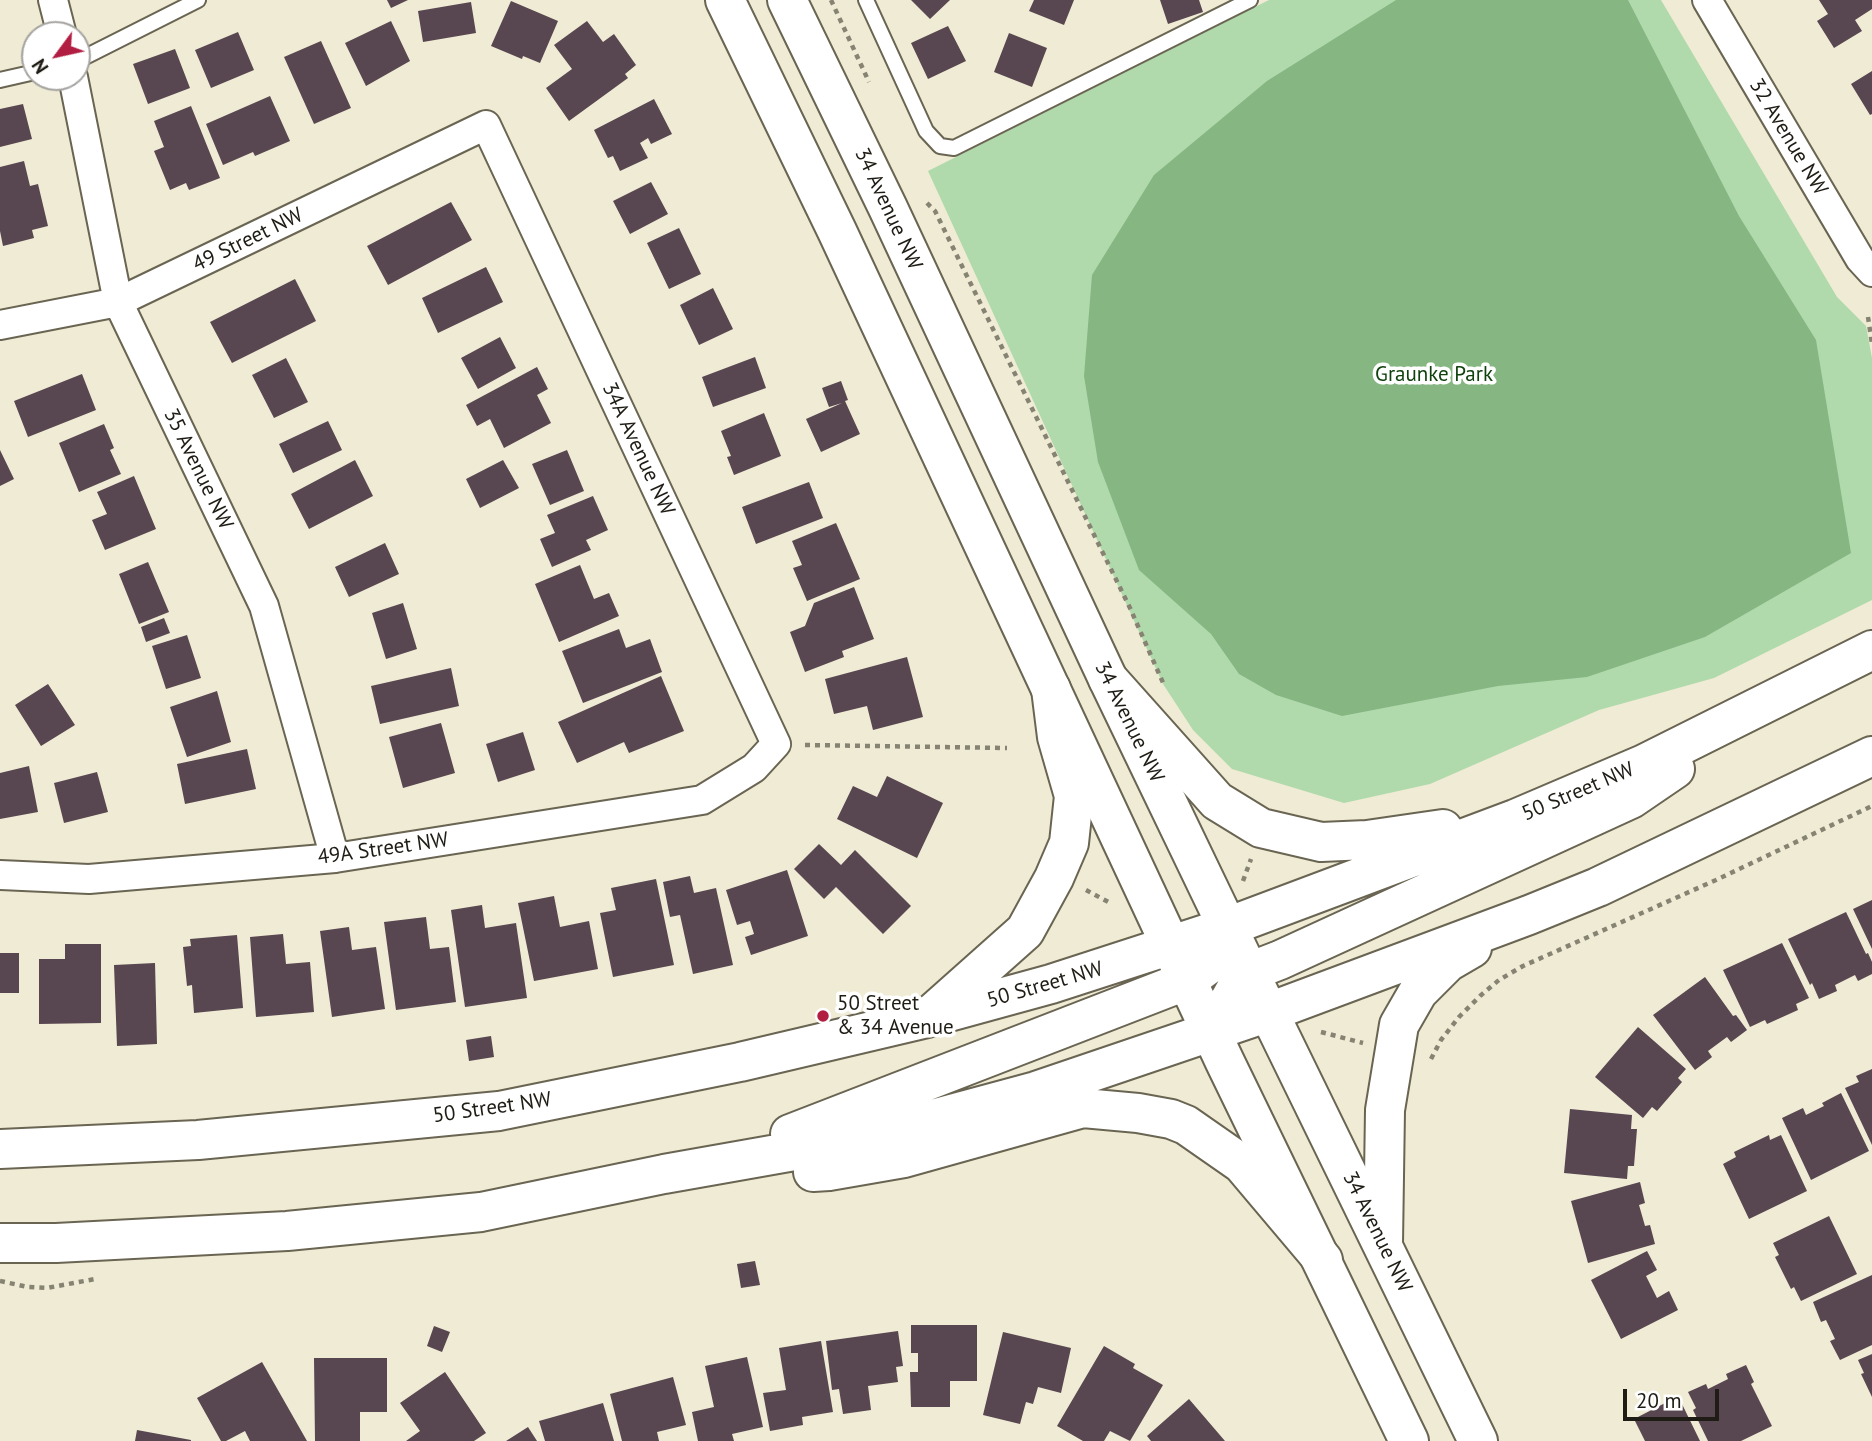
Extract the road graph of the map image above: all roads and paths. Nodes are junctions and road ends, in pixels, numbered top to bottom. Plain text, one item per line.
1 (54, 0) edge
2 (198, 0) edge
3 (725, 0) edge
4 (787, 0) edge
5 (831, 0) edge
6 (866, 0) edge
7 (1250, 0) edge
8 (1707, 0) edge
9 (59, 21) edge
10 (91, 54) edge
11 (21, 75) edge
12 (0, 80) edge
13 (871, 84) dead end
14 (75, 91) edge
15 (486, 125) joint
16 (922, 192) dead end
17 (1872, 272) edge
18 (118, 302) junction
19 (1868, 317) dead end
20 (0, 325) edge
21 (1872, 344) edge
22 (1872, 650) edge
23 (1108, 679) junction
24 (1051, 690) junction
25 (1171, 696) dead end
26 (1771, 702) junction
27 (776, 744) junction
28 (1007, 748) dead end
29 (1872, 756) edge
30 (1872, 806) edge
31 (1515, 819) junction
32 (335, 858) junction
33 (0, 875) edge
34 (1085, 889) dead end
35 (1120, 909) dead end
36 (1529, 915) junction
37 (1227, 927) junction
38 (1172, 944) junction
39 (1249, 972) junction
40 (1188, 979) junction
41 (1269, 1013) junction
42 (927, 1018) junction
43 (1212, 1031) junction
44 (1428, 1065) dead end
45 (0, 1149) edge
46 (664, 1174) junction
47 (481, 1212) junction
48 (0, 1243) edge
49 (1383, 1243) junction
50 (1323, 1260) junction
51 (1409, 1441) edge
52 (1478, 1441) edge

1 - 9 street
2 - 10 lane
3 - 24 main road
4 - 23 main road, 34 Avenue NW
5 - 13 path
6 - 7 lane
8 - 17 street, 32 Avenue NW
11 - 12 lane
14 - 18 street, 35 Avenue NW
15 - 18 street, 49 Street NW
15 - 27 street, 34A Avenue NW
16 - 25 path
18 - 20 street, 49 Street NW
18 - 32 street, 35 Avenue NW
19 - 21 path
22 - 26 main road, 50 Street NW
23 - 31 main road
23 - 37 main road, 34 Avenue NW
24 - 38 main road
24 - 42 main road
26 - 31 main road, 50 Street NW
26 - 39 main road
27 - 28 path
27 - 32 street, 49A Street NW
29 - 36 main road
30 - 44 path
31 - 37 main road, 50 Street NW
32 - 33 street, 49A Street NW
34 - 35 path
36 - 41 main road
36 - 49 main road
37 - 38 main road, 50 Street NW
37 - 39 main road, 34 Avenue NW
37 - 40 main road
38 - 40 main road
38 - 42 main road, 50 Street NW
39 - 41 main road, 34 Avenue NW
39 - 43 main road
40 - 43 main road
40 - 46 main road
41 - 43 main road
41 - 49 main road, 34 Avenue NW
42 - 45 main road, 50 Street NW
43 - 46 main road
43 - 50 main road
46 - 47 main road
47 - 48 main road
47 - 50 main road
49 - 52 main road, 34 Avenue NW
50 - 51 main road

